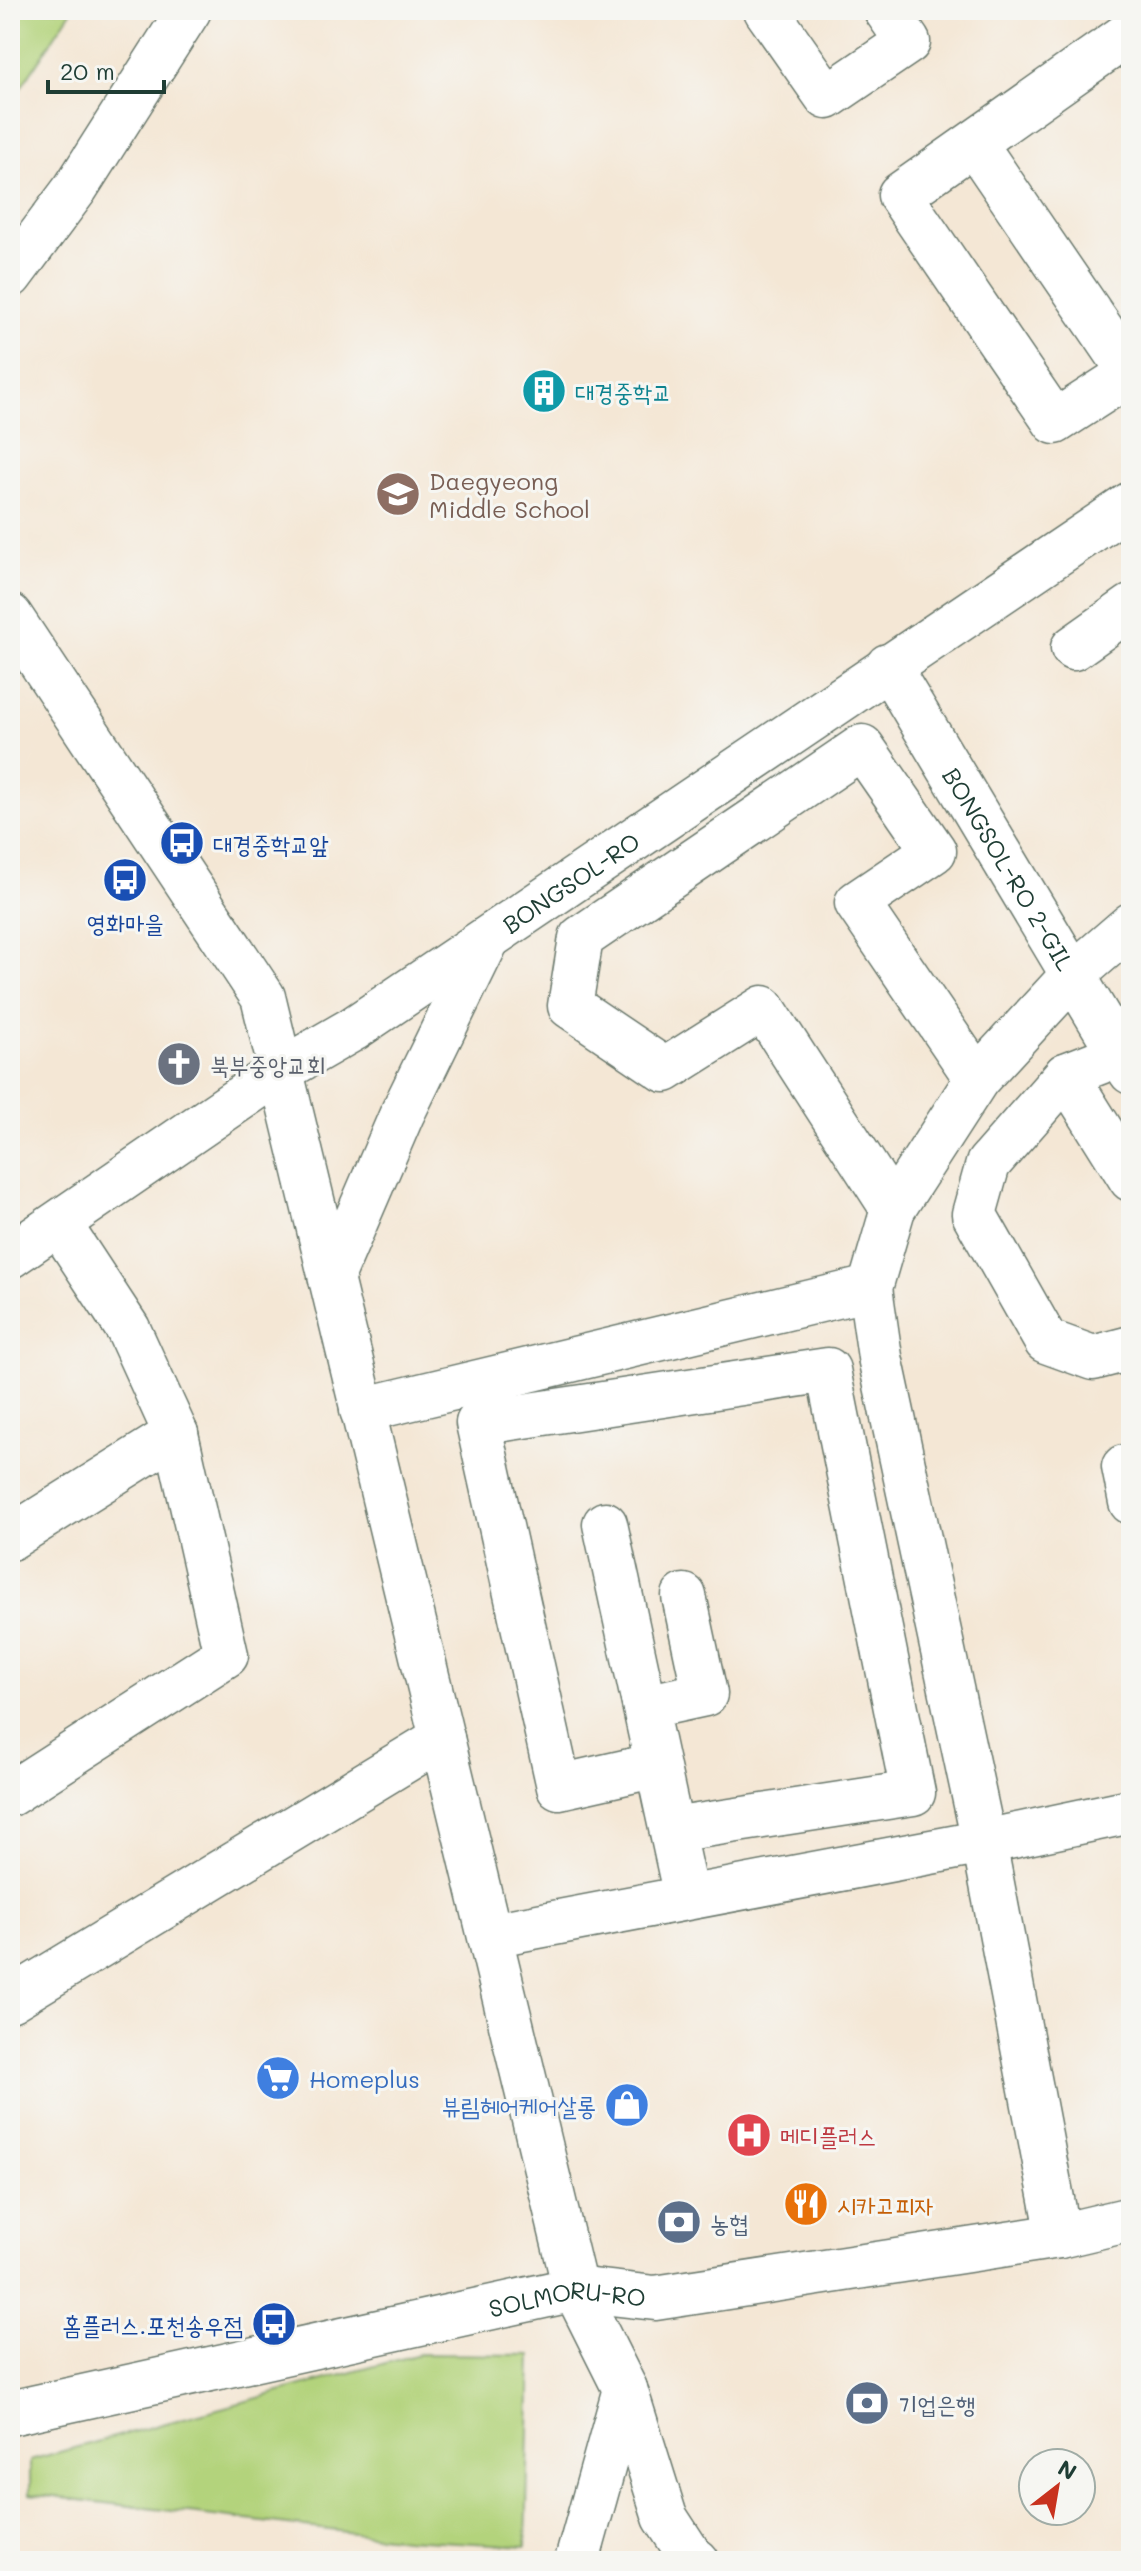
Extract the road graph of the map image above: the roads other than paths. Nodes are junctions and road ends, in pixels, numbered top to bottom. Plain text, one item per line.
1 (189, 10) edge
2 (766, 10) edge
3 (886, 10) edge
4 (1116, 10) edge
5 (1131, 32) edge
6 (974, 143) junction
7 (10, 276) edge
8 (1131, 504) edge
9 (1131, 607) edge
10 (10, 616) edge
11 (1073, 648) dead end
12 (888, 666) junction
13 (1131, 925) edge
14 (487, 939) junction
15 (1073, 975) junction
16 (1125, 1063) edge
17 (280, 1071) junction
18 (1066, 1075) junction
19 (977, 1079) junction
20 (1131, 1179) edge
21 (893, 1209) junction
22 (59, 1224) junction
23 (10, 1256) edge
24 (331, 1279) junction
25 (870, 1288) junction
26 (1131, 1348) edge
27 (362, 1410) junction
28 (176, 1434) junction
29 (605, 1524) dead end
30 (10, 1538) edge
31 (684, 1596) dead end
32 (645, 1707) junction
33 (442, 1738) junction
34 (657, 1765) junction
35 (10, 1794) edge
36 (1131, 1811) edge
37 (672, 1830) junction
38 (984, 1842) junction
39 (686, 1897) junction
40 (490, 1935) junction
41 (10, 2000) edge
42 (1131, 2219) edge
43 (1059, 2236) junction
44 (575, 2289) junction
45 (625, 2389) junction
46 (10, 2413) edge
47 (577, 2561) edge
48 (697, 2561) edge

1 - 7 street
2 - 3 street
4 - 5 street
5 - 6 street
6 - 6 street
8 - 12 street, BONGSOL-RO
9 - 11 street
10 - 17 street
12 - 14 street, BONGSOL-RO
12 - 15 street, BONGSOL-RO 2-GIL
13 - 15 street
14 - 17 street, BONGSOL-RO
14 - 24 street
15 - 16 street, BONGSOL-RO 2-GIL
15 - 19 street
16 - 18 street
17 - 22 street, BONGSOL-RO
17 - 24 street
18 - 20 street
18 - 26 street
19 - 21 street
19 - 21 street
21 - 25 street
22 - 23 street, BONGSOL-RO
22 - 28 street
24 - 27 street
25 - 27 street
25 - 38 street
27 - 33 street
28 - 30 street
28 - 35 street
29 - 32 street
31 - 32 street
32 - 34 street
33 - 40 street
33 - 41 street
34 - 37 street
34 - 37 street
36 - 38 street
37 - 39 street
38 - 39 street
38 - 43 street
39 - 40 street
40 - 44 street
42 - 43 street, SOLMORU-RO
43 - 44 street, SOLMORU-RO
44 - 45 street
44 - 46 street, SOLMORU-RO
45 - 47 street
45 - 48 street

